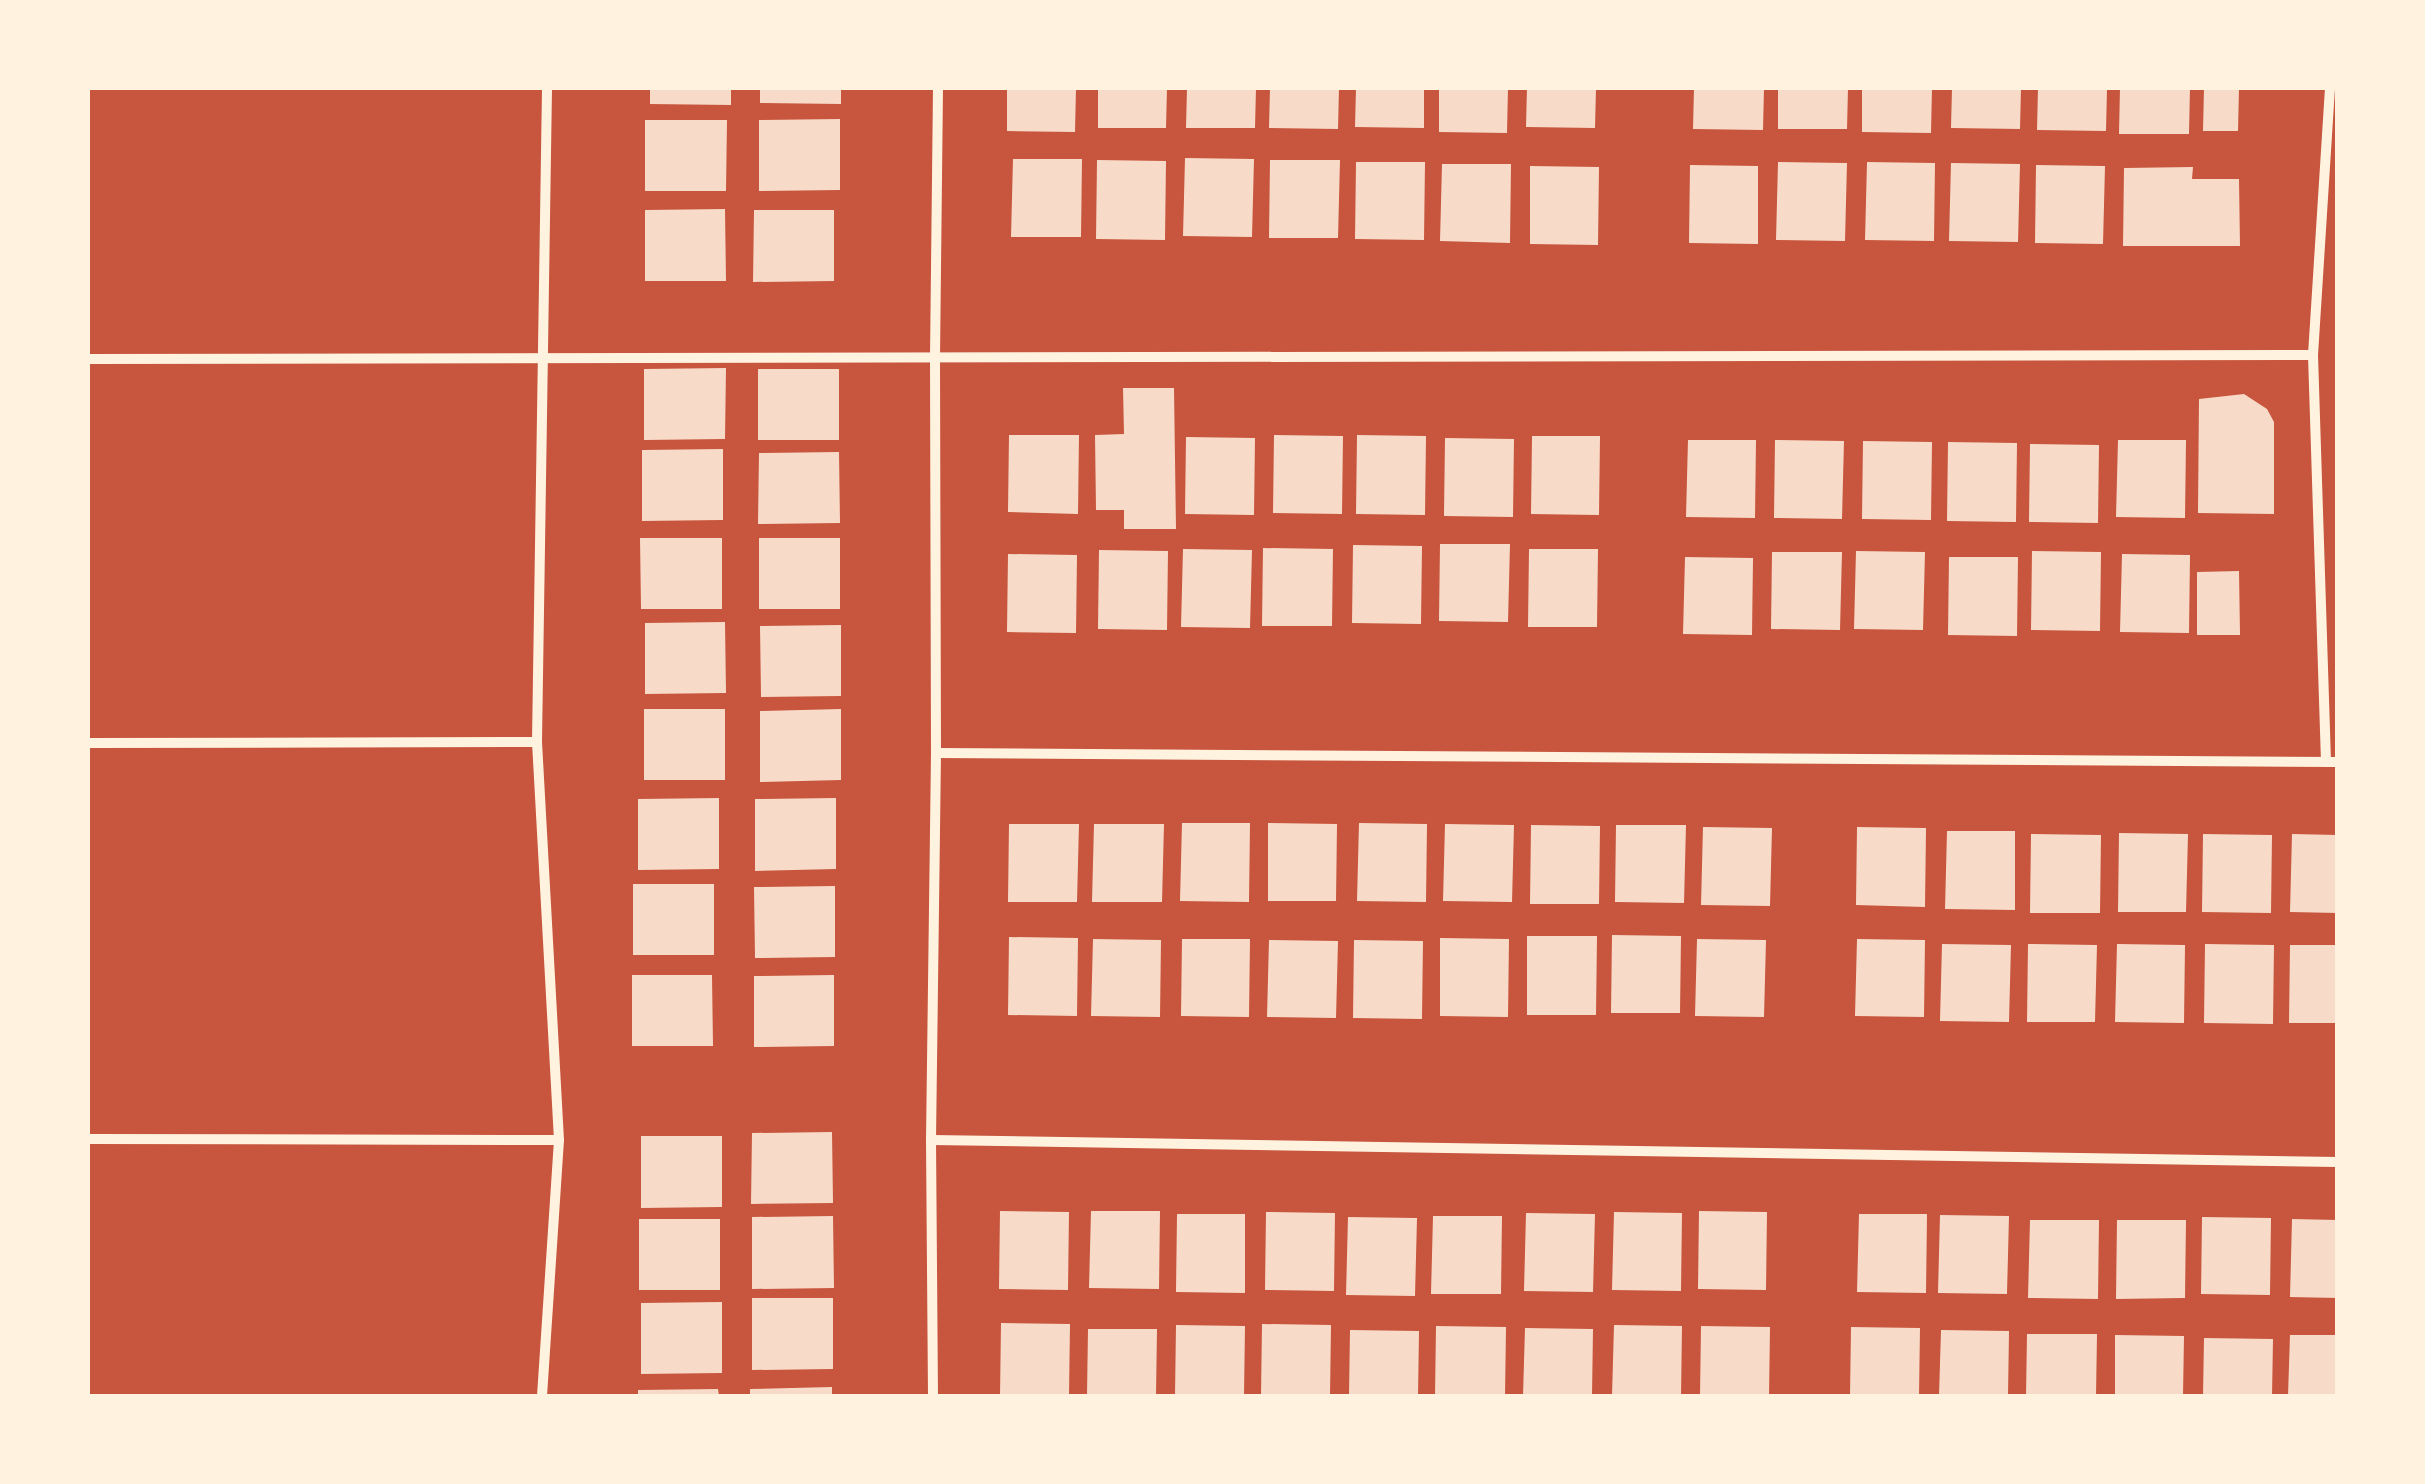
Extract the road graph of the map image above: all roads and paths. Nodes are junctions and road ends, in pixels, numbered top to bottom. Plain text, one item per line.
1 (548, 88) edge
2 (938, 88) edge
3 (2330, 88) edge
4 (2313, 355) junction
5 (542, 357) junction
6 (935, 358) junction
7 (88, 359) edge
8 (88, 742) edge
9 (537, 742) junction
10 (936, 753) junction
11 (2332, 762) edge
12 (88, 1139) edge
13 (558, 1140) junction
14 (930, 1140) junction
15 (2338, 1162) edge
16 (542, 1396) edge
17 (933, 1396) edge

1 - 5 street
2 - 6 street
3 - 4 street
4 - 6 street
4 - 11 street
5 - 6 street
5 - 7 street
5 - 9 street
6 - 10 street
8 - 9 street
9 - 13 street
10 - 11 street
10 - 14 street
12 - 13 street
13 - 16 street
14 - 15 street
14 - 17 street

